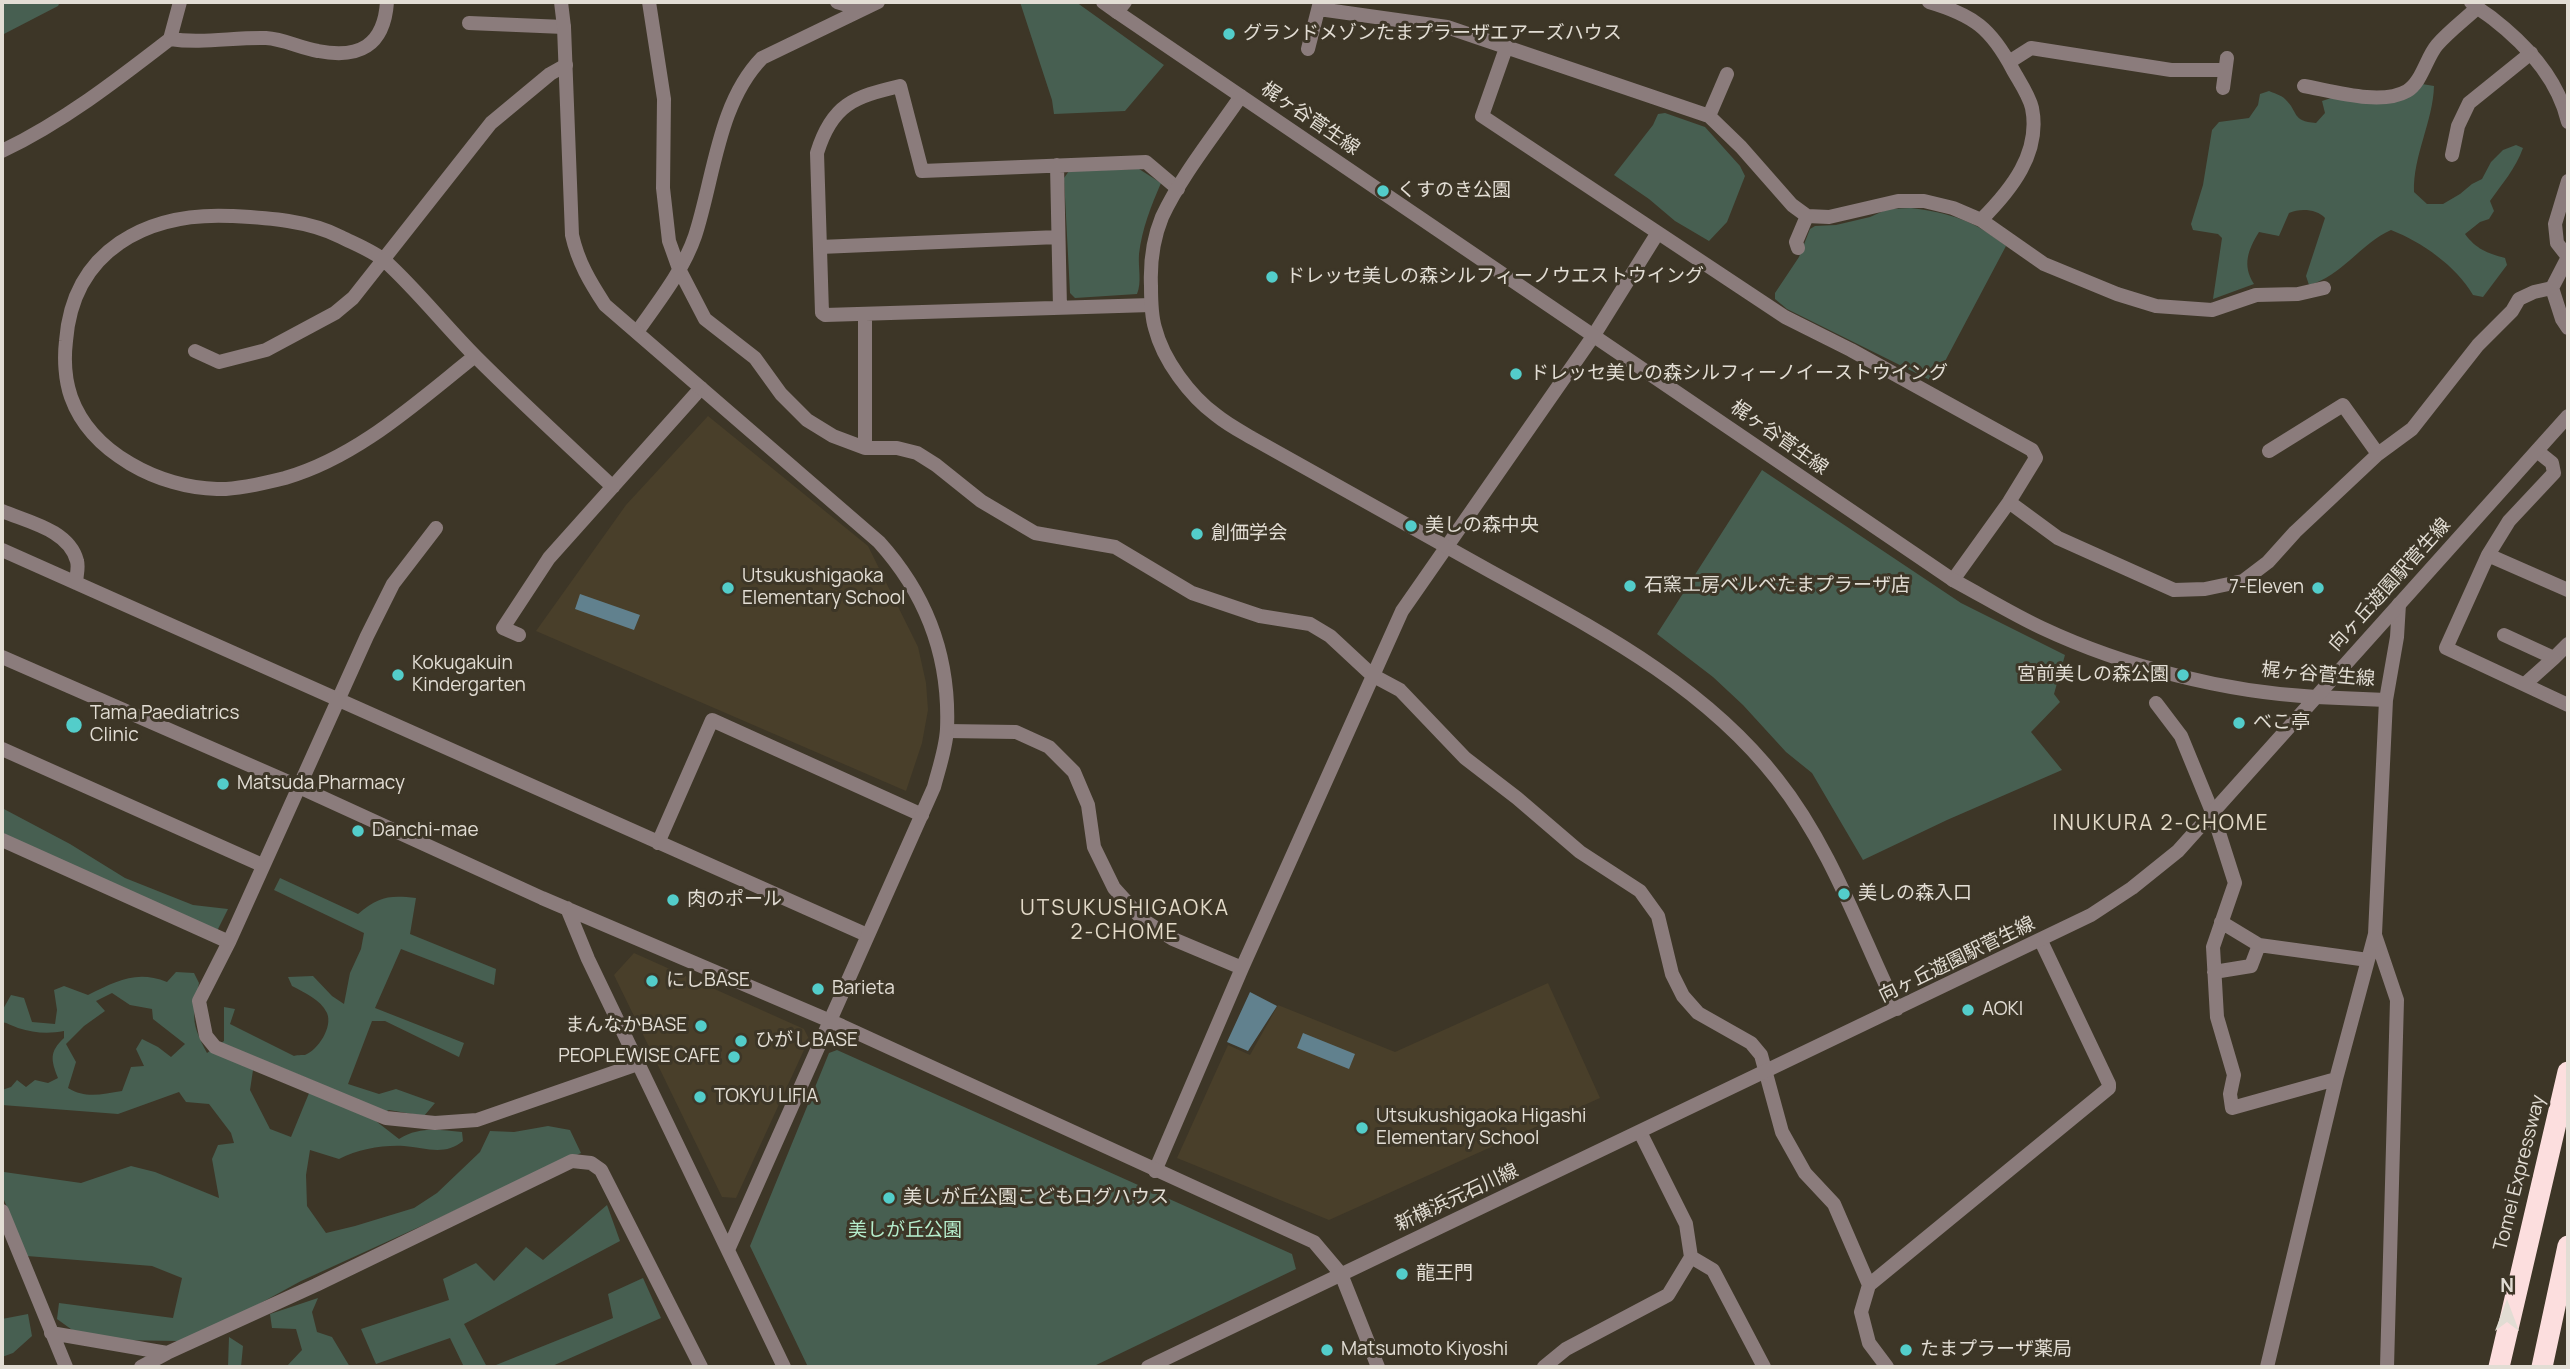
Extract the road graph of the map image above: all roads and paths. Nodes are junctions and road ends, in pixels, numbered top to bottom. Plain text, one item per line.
1 (180, 2) edge
2 (387, 2) edge
3 (561, 2) edge
4 (649, 2) edge
5 (837, 2) edge
6 (878, 2) edge
7 (1103, 2) edge
8 (1929, 2) edge
9 (2473, 3) edge
10 (1320, 5) edge
11 (1121, 7) edge
12 (860, 9) junction
13 (469, 23) dead end
14 (564, 27) junction
15 (170, 39) junction
16 (1506, 48) junction
17 (1308, 49) dead end
18 (2530, 53) junction
19 (2009, 62) junction
20 (566, 65) junction
21 (1727, 74) dead end
22 (2304, 86) dead end
23 (2223, 88) dead end
24 (1241, 96) junction
25 (1709, 116) junction
26 (2568, 122) edge
27 (2, 151) edge
28 (2452, 155) dead end
29 (1057, 165) junction
30 (2568, 181) edge
31 (1178, 189) junction
32 (1807, 216) junction
33 (1981, 220) junction
34 (1657, 234) junction
35 (1058, 237) junction
36 (820, 247) junction
37 (1798, 248) dead end
38 (2568, 257) edge
39 (383, 259) junction
40 (679, 269) junction
41 (2324, 288) dead end
42 (2552, 288) junction
43 (1151, 305) junction
44 (1060, 308) junction
45 (866, 314) junction
46 (2568, 328) edge
47 (637, 332) junction
48 (1594, 335) junction
49 (195, 351) dead end
50 (475, 356) junction
51 (701, 388) junction
52 (2568, 416) edge
53 (865, 448) junction
54 (2269, 451) dead end
55 (2537, 451) junction
56 (2378, 454) junction
57 (613, 487) junction
58 (2009, 502) junction
59 (2, 511) edge
60 (436, 528) dead end
61 (1447, 547) junction
62 (2, 550) edge
63 (2488, 555) junction
64 (1953, 580) junction
65 (76, 583) junction
66 (2568, 590) edge
67 (2399, 604) junction
68 (519, 635) dead end
69 (2504, 635) dead end
70 (2568, 644) edge
71 (2, 657) edge
72 (2554, 658) junction
73 (1372, 675) junction
74 (2525, 684) junction
75 (2316, 696) junction
76 (338, 700) junction
77 (2386, 700) junction
78 (2156, 703) dead end
79 (2568, 705) edge
80 (947, 730) junction
81 (2, 749) edge
82 (297, 786) junction
83 (2213, 814) junction
84 (922, 815) junction
85 (2, 841) edge
86 (658, 843) junction
87 (262, 865) junction
88 (567, 908) junction
89 (2221, 922) junction
90 (2375, 934) junction
91 (867, 935) junction
92 (2041, 941) junction
93 (229, 942) junction
94 (2259, 945) junction
95 (2368, 960) junction
96 (1242, 968) junction
97 (2214, 972) junction
98 (1897, 1009) junction
99 (830, 1021) junction
100 (1820, 1047) joint
101 (638, 1064) junction
102 (2568, 1072) edge
103 (1766, 1073) junction
104 (2336, 1079) junction
105 (1640, 1132) junction
106 (1155, 1171) junction
107 (2, 1211) edge
108 (2568, 1246) edge
109 (728, 1250) junction
110 (1691, 1257) junction
111 (1341, 1274) junction
112 (1869, 1285) junction
113 (51, 1333) junction
114 (167, 1353) junction
115 (66, 1367) edge
116 (141, 1367) edge
117 (701, 1367) edge
118 (784, 1367) edge
119 (1148, 1367) edge
120 (1378, 1367) edge
121 (1544, 1367) edge
122 (1764, 1367) edge
123 (1887, 1367) edge
124 (2267, 1367) edge
125 (2388, 1367) edge
126 (2499, 1367) edge
127 (2542, 1367) edge

1 - 15 street
2 - 15 street
3 - 14 street
4 - 40 street
5 - 12 street
6 - 12 street
7 - 11 street, 梶ヶ谷菅生線
8 - 19 street
9 - 18 street
9 - 22 street
10 - 16 street
10 - 17 street
11 - 24 street, 梶ヶ谷菅生線
12 - 40 street
13 - 14 street
14 - 20 street
15 - 27 street
16 - 25 street
16 - 34 street
18 - 26 street
18 - 28 street
19 - 23 street
19 - 33 street
20 - 39 street
20 - 47 street
21 - 25 street
24 - 31 street
24 - 48 street, 梶ヶ谷菅生線
25 - 32 street
29 - 31 street
29 - 35 street
29 - 36 street
30 - 38 street
31 - 43 street
32 - 33 street
32 - 37 street
33 - 41 street
34 - 48 street
34 - 58 street
35 - 36 street
35 - 44 street
36 - 45 street
38 - 42 street
39 - 49 street
39 - 50 street
39 - 50 street
40 - 47 street
40 - 53 street
42 - 46 street
42 - 56 street
43 - 44 street
43 - 61 street
44 - 45 street
45 - 53 street
47 - 51 street
48 - 61 street
48 - 64 street, 梶ヶ谷菅生線
50 - 57 street
51 - 57 street
51 - 80 street
52 - 55 street, 向ヶ丘遊園駅菅生線
53 - 73 street
54 - 56 street
55 - 63 street
55 - 67 street, 向ヶ丘遊園駅菅生線
56 - 58 street
57 - 68 street
58 - 64 street
59 - 65 street
60 - 76 street
61 - 73 street
61 - 98 street
62 - 65 street
63 - 66 street
63 - 74 street
64 - 75 street, 梶ヶ谷菅生線
65 - 76 street
67 - 75 street, 向ヶ丘遊園駅菅生線
67 - 77 street
69 - 72 street
70 - 72 street
71 - 82 street
72 - 74 street
73 - 96 street
73 - 103 street
74 - 79 street
75 - 77 street, 梶ヶ谷菅生線
75 - 83 street, 向ヶ丘遊園駅菅生線
76 - 82 street
76 - 86 street
77 - 90 street
78 - 83 street
80 - 84 street
80 - 96 street
81 - 87 street
82 - 87 street
82 - 88 street
83 - 89 street
83 - 92 street, 向ヶ丘遊園駅菅生線
84 - 86 street
84 - 91 street
85 - 93 street
86 - 91 street
87 - 93 street
88 - 99 street
88 - 101 street
89 - 94 street
89 - 97 street
90 - 95 street
90 - 125 street
91 - 99 street
92 - 98 street, 向ヶ丘遊園駅菅生線
92 - 112 street
93 - 101 street
94 - 95 street
94 - 97 street
95 - 104 street
96 - 106 street
97 - 104 street
98 - 100 street, 向ヶ丘遊園駅菅生線
99 - 106 street
99 - 109 street
100 - 103 street, 新横浜元石川線
101 - 109 street
102 - 126 highway, Tomei Expressway
103 - 105 street, 新横浜元石川線
103 - 112 street
104 - 124 street
105 - 110 street
105 - 111 street, 新横浜元石川線
106 - 111 street
107 - 113 street
108 - 127 highway
109 - 118 street
110 - 121 street
110 - 122 street
111 - 119 street, 新横浜元石川線
111 - 120 street
112 - 123 street
113 - 114 street
113 - 115 street
114 - 116 street
114 - 117 street

